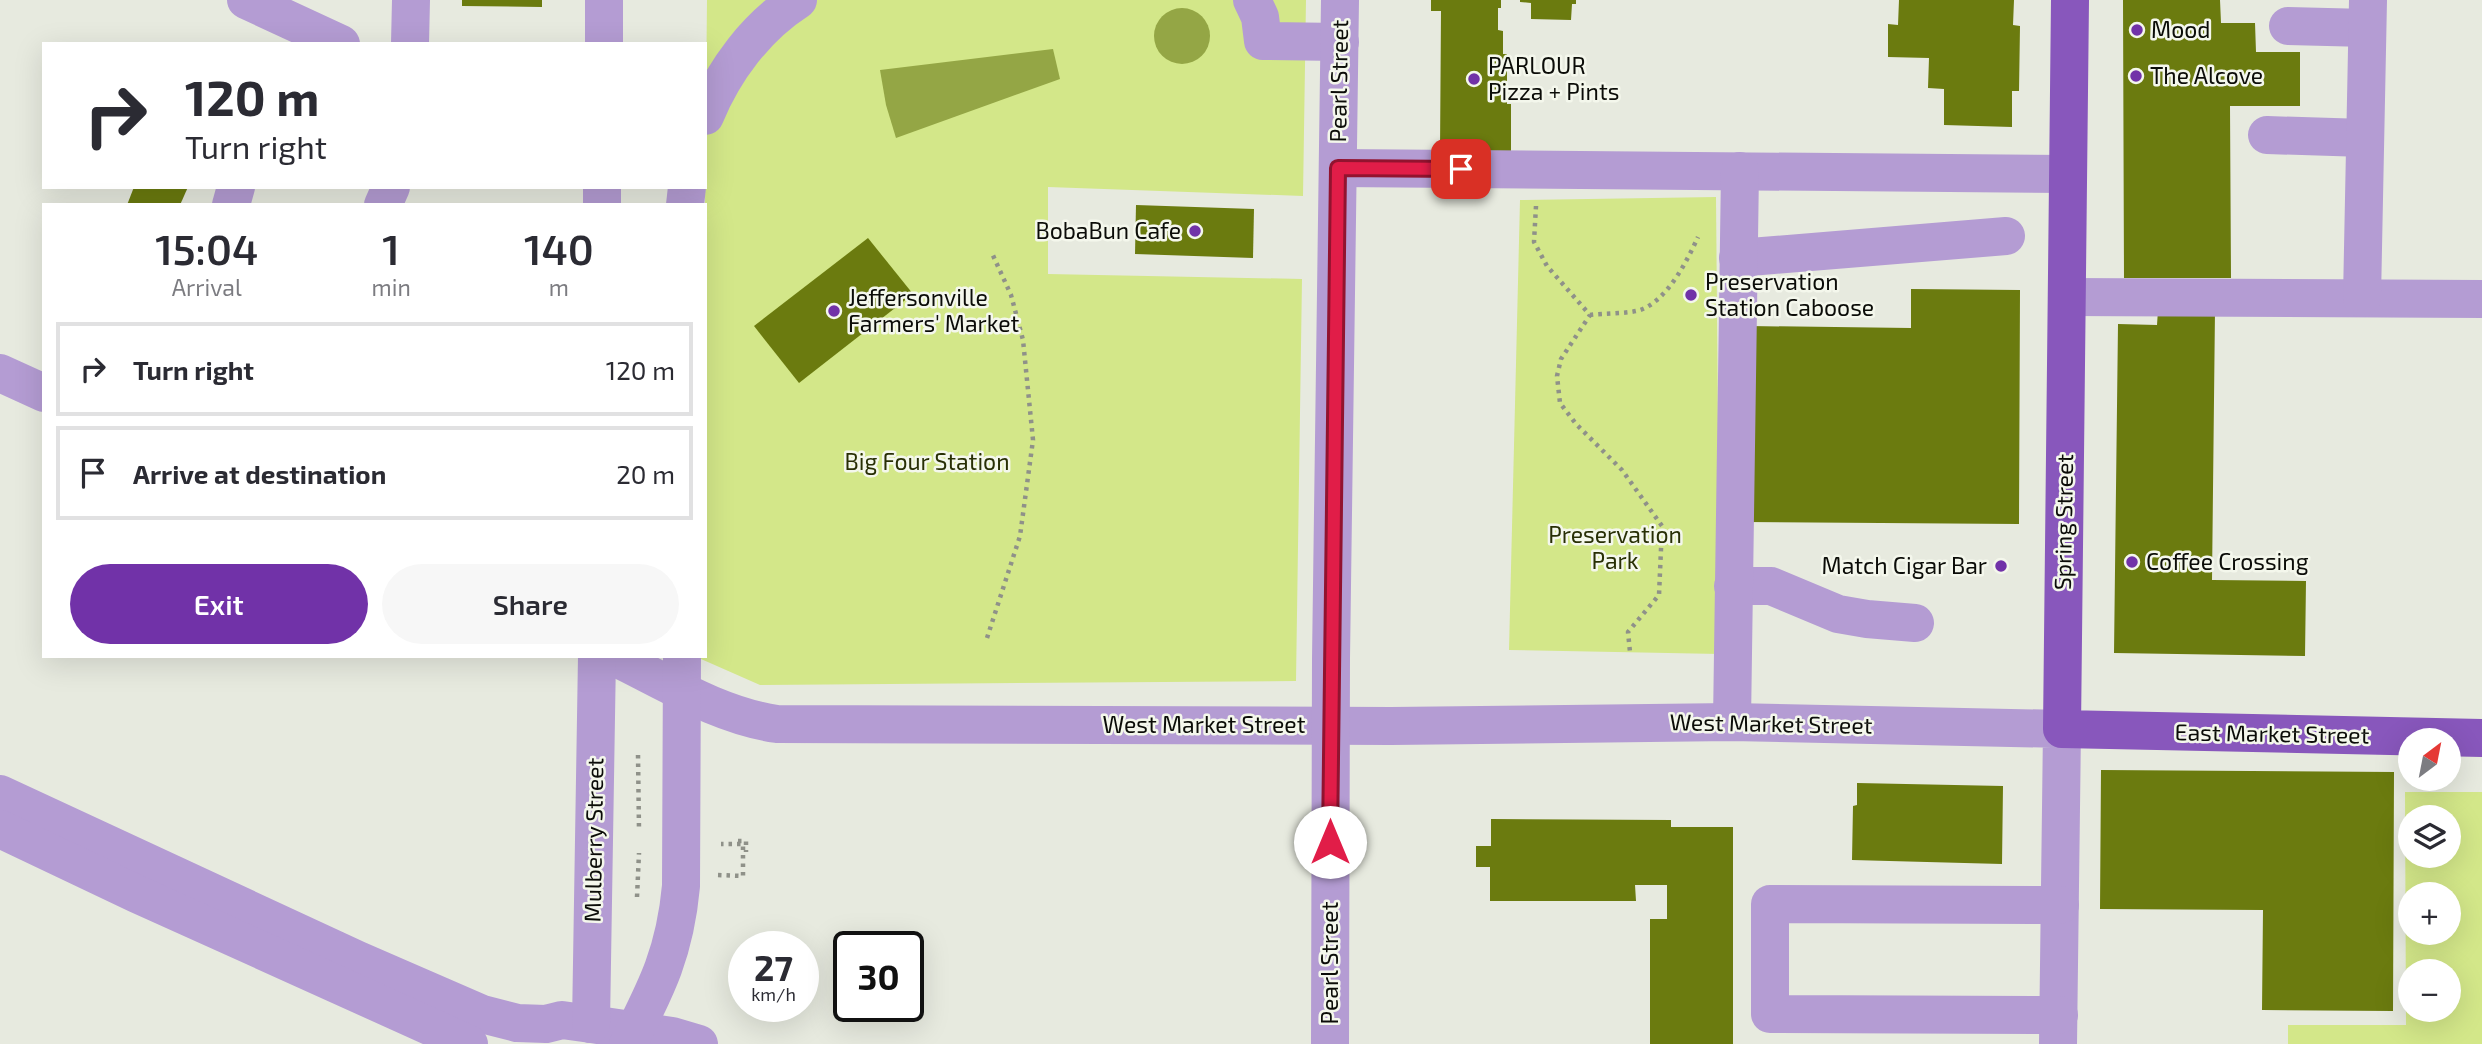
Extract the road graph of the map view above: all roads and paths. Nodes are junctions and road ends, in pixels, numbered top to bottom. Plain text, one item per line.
1 (246, 0) edge
2 (411, 0) edge
3 (604, 0) edge
4 (798, 0) edge
5 (1252, 0) edge
6 (1340, 0) edge
7 (2070, 0) edge
8 (2368, 14) edge
9 (2288, 26) dead end
10 (337, 42) edge
11 (411, 42) edge
12 (604, 42) edge
13 (1340, 42) junction
14 (707, 111) edge
15 (2267, 135) dead end
16 (2365, 138) junction
17 (1338, 168) junction
18 (1740, 171) junction
19 (2068, 174) junction
20 (1537, 200) dead end
21 (1699, 233) dead end
22 (2006, 236) dead end
23 (991, 251) dead end
24 (1738, 258) junction
25 (2067, 297) junction
26 (2362, 298) junction
27 (2482, 299) edge
28 (1590, 315) junction
29 (0, 373) edge
30 (42, 392) edge
31 (1734, 586) junction
32 (1915, 623) dead end
33 (987, 638) dead end
34 (1630, 652) dead end
35 (597, 658) edge
36 (616, 658) edge
37 (682, 658) edge
38 (1732, 722) junction
39 (1331, 725) junction
40 (2062, 729) junction
41 (2482, 738) edge
42 (638, 754) dead end
43 (0, 794) edge
44 (0, 829) edge
45 (720, 842) dead end
46 (720, 877) dead end
47 (2060, 905) junction
48 (637, 910) dead end
49 (591, 1024) junction
50 (1770, 1029) edge
51 (2059, 1030) edge
52 (469, 1044) edge
53 (628, 1044) edge
54 (699, 1044) edge
55 (1330, 1044) edge

1 - 10 street
2 - 11 street
3 - 12 street
4 - 14 street
5 - 13 street
6 - 13 street, Pearl Street
7 - 19 main road, Spring Street
8 - 9 street
8 - 16 street
13 - 17 street, Pearl Street
15 - 16 street
16 - 26 street
17 - 18 street
17 - 39 street, Pearl Street
18 - 19 street
18 - 24 street
19 - 25 main road, Spring Street
20 - 28 path
21 - 28 path
22 - 24 street
23 - 33 path
24 - 31 street
25 - 26 street
25 - 40 main road, Spring Street
26 - 27 street
28 - 34 path
29 - 30 street
31 - 32 street
31 - 38 street
35 - 49 street, Mulberry Street
36 - 39 street, West Market Street
37 - 53 street, bridge
38 - 39 street, West Market Street
38 - 40 street, West Market Street
39 - 55 street, Pearl Street
40 - 41 main road, East Market Street
40 - 47 street, Spring Street
42 - 48 path
43 - 49 street
44 - 52 street
45 - 46 path
47 - 50 street
47 - 51 street, Spring Street
49 - 54 street
50 - 51 street

